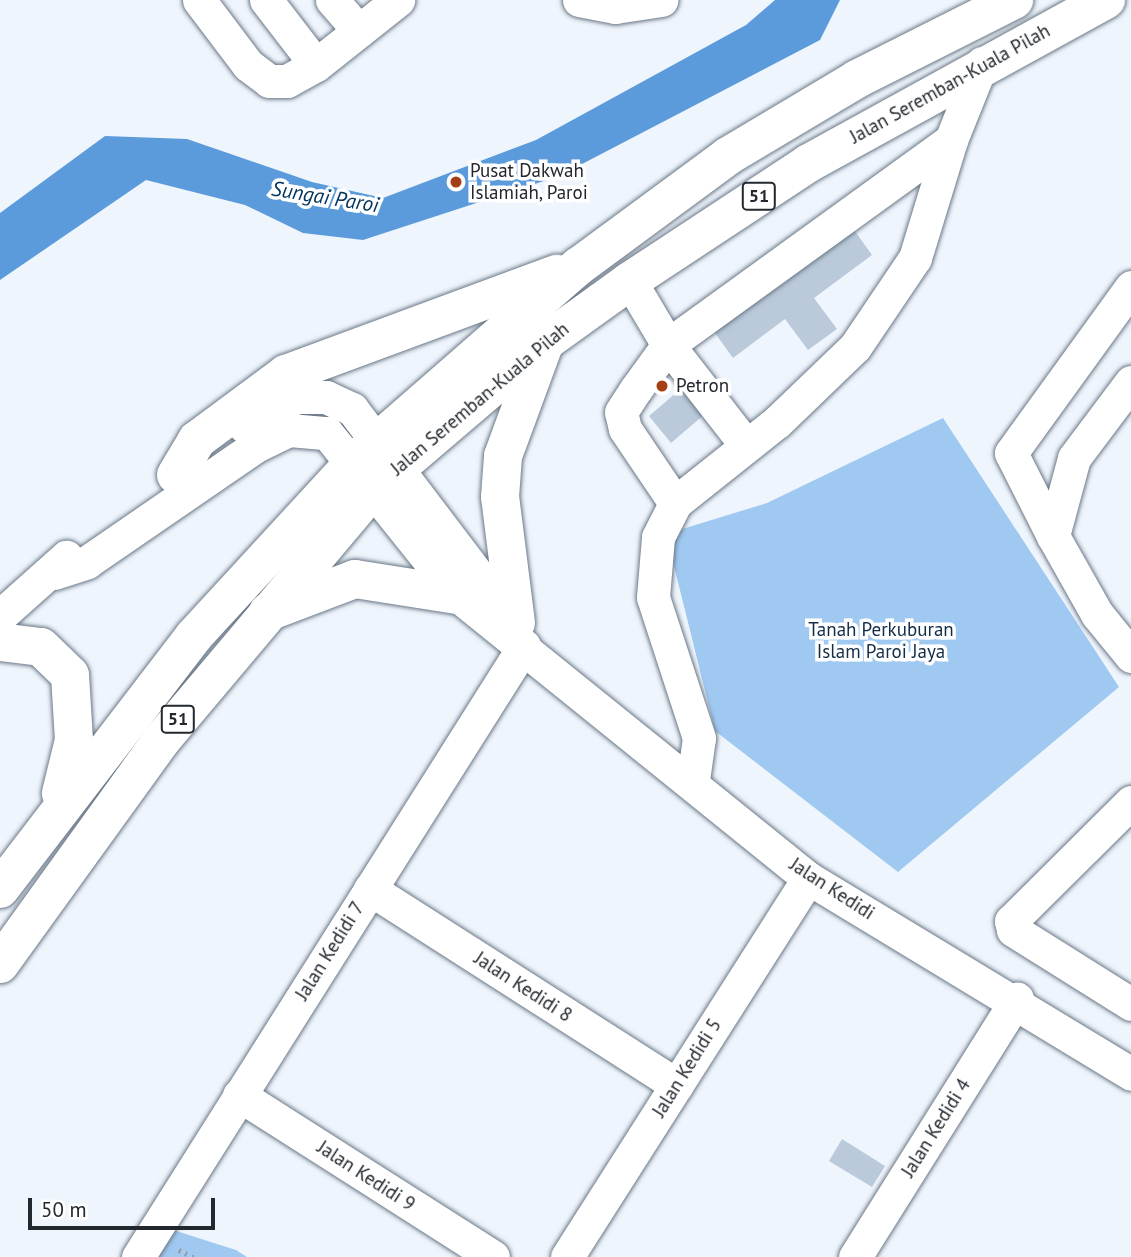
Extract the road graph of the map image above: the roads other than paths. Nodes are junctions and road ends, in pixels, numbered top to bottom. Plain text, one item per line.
1 (199, 0) edge
2 (266, 0) edge
3 (332, 0) edge
4 (398, 0) edge
5 (579, 0) edge
6 (661, 0) edge
7 (1014, 0) edge
8 (1106, 0) edge
9 (359, 31) junction
10 (982, 63) junction
11 (316, 65) junction
12 (951, 140) junction
13 (579, 266) junction
14 (630, 281) junction
15 (1131, 287) edge
16 (545, 342) junction
17 (668, 345) junction
18 (1131, 382) edge
19 (745, 444) junction
20 (375, 466) junction
21 (176, 475) junction
22 (675, 503) junction
23 (1053, 536) junction
24 (54, 573) junction
25 (457, 595) junction
26 (263, 614) junction
27 (0, 616) edge
28 (520, 635) junction
29 (0, 642) edge
30 (1131, 656) edge
31 (693, 780) junction
32 (1131, 802) edge
33 (58, 805) junction
34 (808, 878) junction
35 (0, 889) edge
36 (370, 889) junction
37 (0, 964) edge
38 (1017, 999) junction
39 (1131, 1004) edge
40 (1131, 1074) edge
41 (677, 1085) junction
42 (239, 1095) junction
43 (138, 1257) edge
44 (493, 1257) edge
45 (567, 1257) edge
46 (855, 1257) edge

1 - 11 street
2 - 11 street
3 - 9 street
4 - 9 street
5 - 6 street
7 - 13 highway, Jalan Seremban-Kuala Pilah / 51
8 - 10 highway, Jalan Seremban-Kuala Pilah / 51
9 - 11 street
10 - 12 street
10 - 14 highway, Jalan Seremban-Kuala Pilah / 51
12 - 17 street
12 - 19 street
13 - 20 highway, Jalan Seremban-Kuala Pilah / 51
13 - 21 highway
14 - 16 highway, Jalan Seremban-Kuala Pilah / 51
14 - 17 street
15 - 23 street
16 - 20 highway, Jalan Seremban-Kuala Pilah / 51
16 - 28 highway
17 - 19 street
17 - 22 street
18 - 23 street
19 - 22 street
20 - 21 street
20 - 24 street
20 - 25 street
20 - 26 highway, Jalan Seremban-Kuala Pilah / 51
20 - 28 street
20 - 33 highway, Jalan Seremban-Kuala Pilah / 51
21 - 24 street
22 - 31 street
23 - 30 street
24 - 27 street
25 - 26 highway
25 - 28 street
26 - 37 highway, Jalan Seremban-Kuala Pilah / 51
28 - 31 street, Jalan Kedidi
28 - 36 street, Jalan Kedidi 7
29 - 33 highway
31 - 34 street, Jalan Kedidi
32 - 39 street
33 - 35 highway, Jalan Seremban-Kuala Pilah / 51
34 - 38 street, Jalan Kedidi
34 - 41 street, Jalan Kedidi 5
36 - 41 street, Jalan Kedidi 8
36 - 42 street, Jalan Kedidi 7
38 - 40 street, Jalan Kedidi
38 - 46 street, Jalan Kedidi 4
41 - 45 street, Jalan Kedidi 5
42 - 43 street, Jalan Kedidi 7
42 - 44 street, Jalan Kedidi 9

